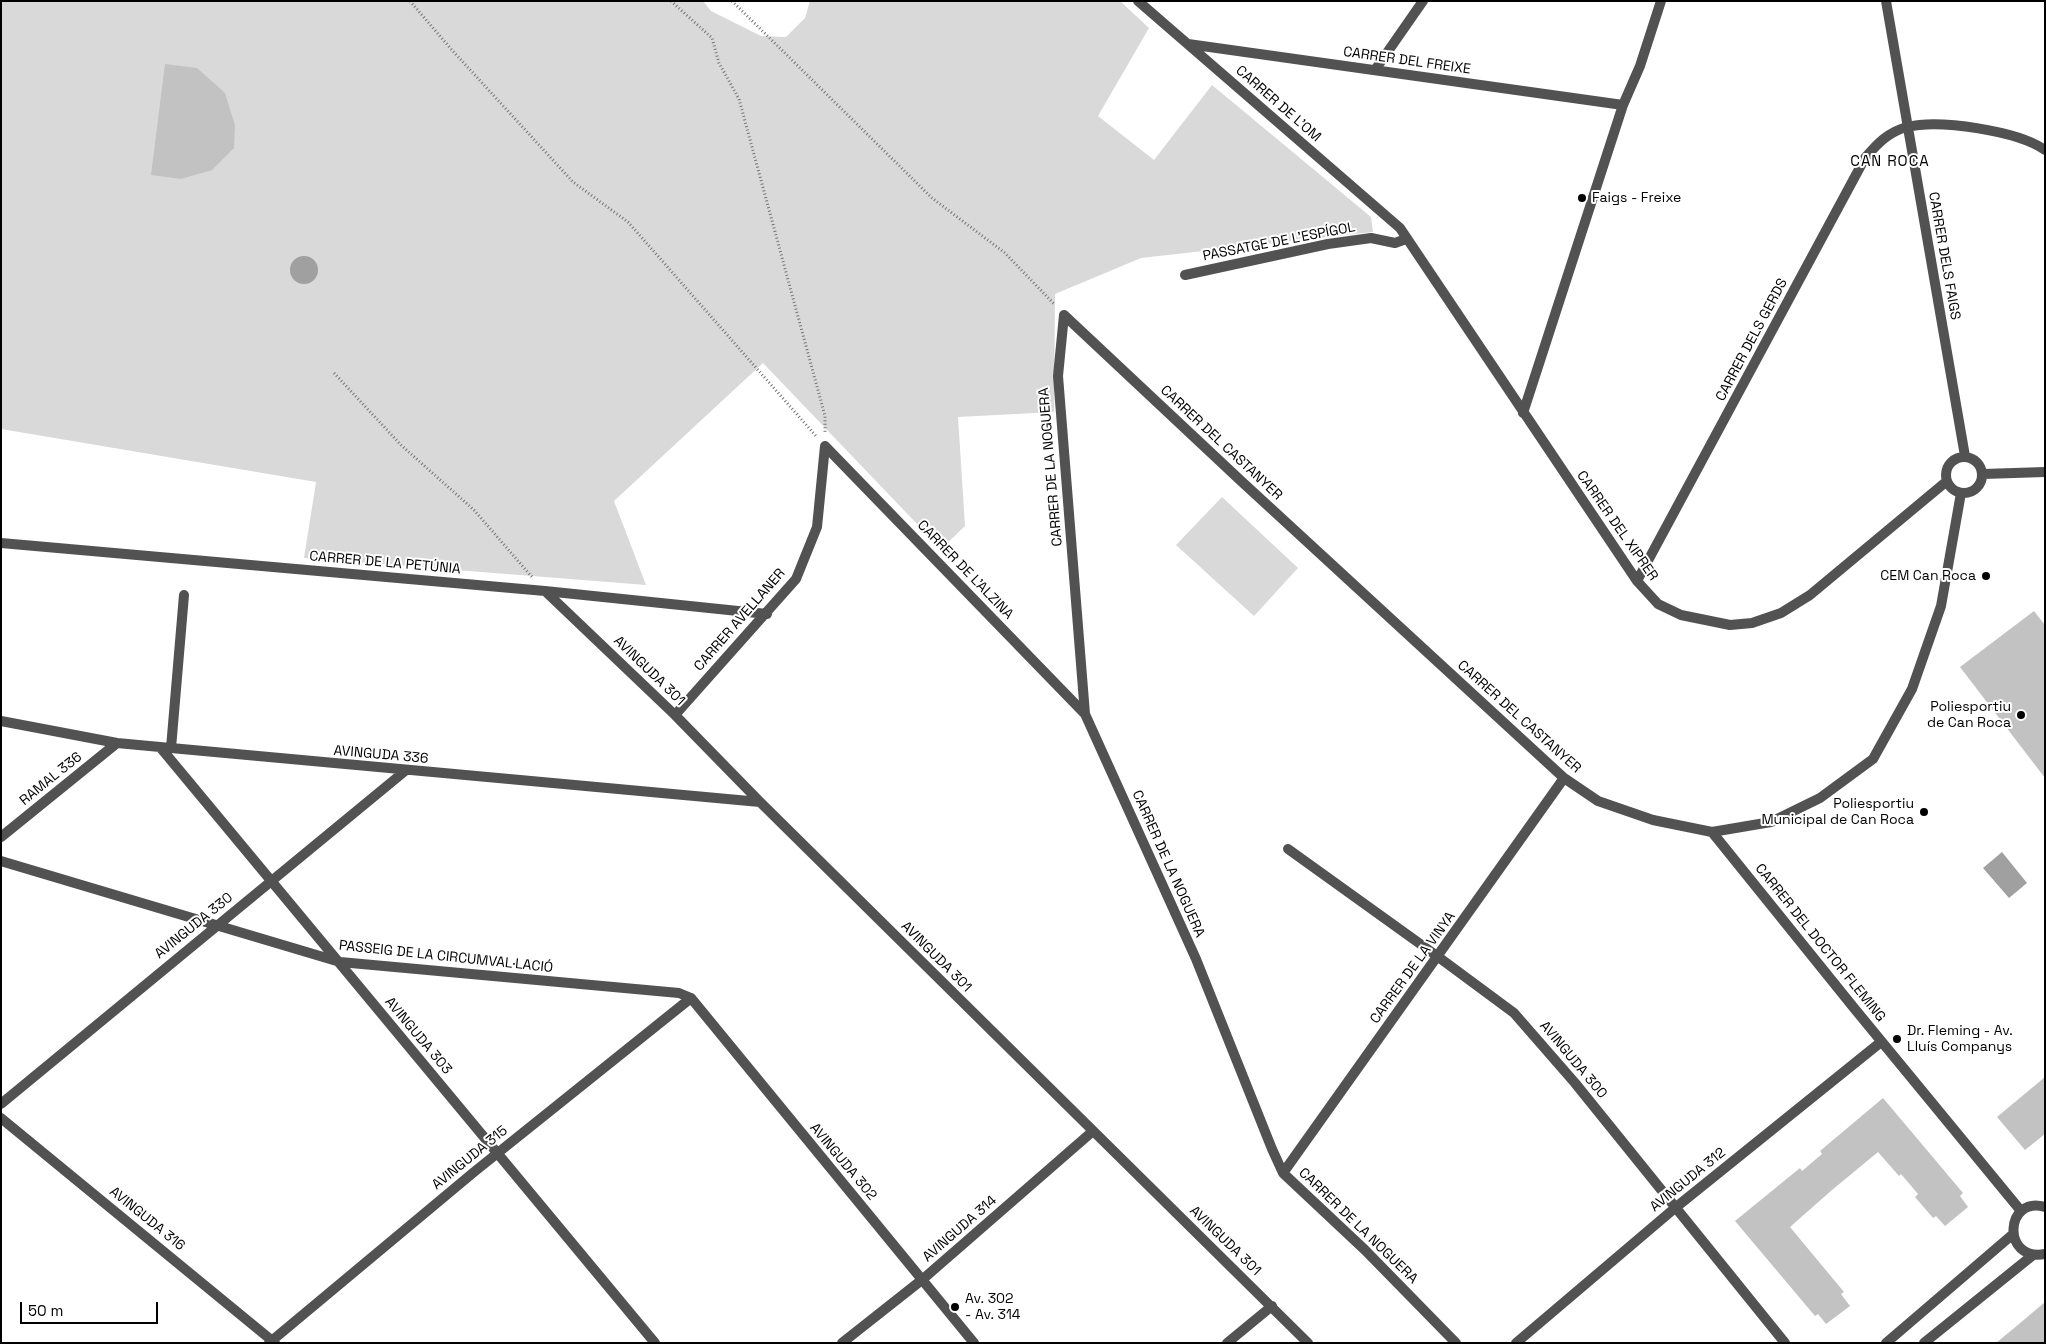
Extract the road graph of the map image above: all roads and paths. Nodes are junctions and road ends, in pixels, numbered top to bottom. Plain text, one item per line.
1 (410, 1) edge
2 (671, 1) edge
3 (732, 1) edge
4 (1138, 1) edge
5 (1423, 1) edge
6 (1661, 1) edge
7 (1886, 1) edge
8 (1188, 44) junction
9 (1376, 70) junction
10 (1623, 105) junction
11 (1907, 127) junction
12 (2045, 150) edge
13 (1400, 228) joint
14 (1406, 239) junction
15 (1185, 275) dead end
16 (1064, 315) junction
17 (334, 373) dead end
18 (1523, 413) junction
19 (825, 446) junction
20 (1965, 456) junction
21 (2045, 472) edge
22 (1983, 474) junction
23 (1947, 481) junction
24 (1961, 493) junction
25 (1, 544) edge
26 (1637, 581) junction
27 (545, 591) junction
28 (184, 595) dead end
29 (767, 614) junction
30 (1085, 714) junction
31 (674, 715) junction
32 (1, 721) edge
33 (118, 743) junction
34 (160, 747) junction
35 (171, 748) junction
36 (404, 771) junction
37 (1564, 778) junction
38 (760, 802) junction
39 (1712, 832) junction
40 (1, 837) edge
41 (1288, 849) dead end
42 (1, 861) edge
43 (272, 881) junction
44 (215, 926) junction
45 (1437, 956) junction
46 (340, 962) junction
47 (691, 998) junction
48 (1882, 1042) junction
49 (1, 1104) edge
50 (1, 1118) edge
51 (1093, 1131) junction
52 (497, 1154) junction
53 (1283, 1173) junction
54 (2042, 1204) edge
55 (1675, 1208) junction
56 (2021, 1211) junction
57 (2012, 1235) junction
58 (2045, 1254) edge
59 (2033, 1255) junction
60 (923, 1280) junction
61 (1272, 1306) junction
62 (272, 1342) edge
63 (655, 1343) edge
64 (842, 1343) edge
65 (974, 1343) edge
66 (1227, 1343) edge
67 (1308, 1343) edge
68 (1456, 1343) edge
69 (1516, 1343) edge
70 (1785, 1343) edge
71 (1886, 1343) edge
72 (1924, 1343) edge

1 - 19 path
2 - 19 path
3 - 16 path
4 - 8 street, CARRER DE L'OM
5 - 9 street
6 - 10 street
7 - 11 street, CARRER DELS FAIGS
8 - 9 street, CARRER DEL FREIXE
8 - 13 street, CARRER DE L'OM
9 - 10 street, CARRER DEL FREIXE
10 - 18 street
11 - 12 street
11 - 20 street, CARRER DELS FAIGS
11 - 26 street, CARRER DELS GERDS
13 - 14 street, CARRER DEL XIPRER
14 - 15 street, PASSATGE DE L'ESPÍGOL
14 - 18 street, CARRER DEL XIPRER
16 - 30 street, CARRER DE LA NOGUERA
16 - 37 street, CARRER DEL CASTANYER
17 - 27 path
18 - 26 street, CARRER DEL XIPRER
19 - 29 street, CARRER AVELLANER
19 - 30 street, CARRER DE L'ALZINA
20 - 22 street
20 - 23 street
21 - 22 street
22 - 24 street
23 - 24 street
23 - 26 street, CARRER DEL XIPRER
24 - 39 street, CARRER DEL CASTANYER
25 - 27 street, CARRER DE LA PETÚNIA
27 - 29 street, CARRER DE LA PETÚNIA
27 - 31 street, AVINGUDA 301
28 - 35 street
29 - 31 street, CARRER AVELLANER
30 - 53 street, CARRER DE LA NOGUERA
31 - 38 street, AVINGUDA 301
32 - 33 street, AVINGUDA 336
33 - 34 street, AVINGUDA 336
33 - 40 street, RAMAL 336
34 - 35 street, AVINGUDA 336
34 - 43 street, AVINGUDA 303
35 - 36 street, AVINGUDA 336
36 - 38 street, AVINGUDA 336
36 - 43 street, AVINGUDA 330
37 - 39 street, CARRER DEL CASTANYER
37 - 45 street, CARRER DE LA VINYA
38 - 51 street, AVINGUDA 301
39 - 48 street, CARRER DEL DOCTOR FLEMING
41 - 45 street, AVINGUDA 300
42 - 44 street, PASSEIG DE LA CIRCUMVAL·LACIÓ
43 - 44 street, AVINGUDA 330
43 - 46 street, AVINGUDA 303
44 - 46 street, PASSEIG DE LA CIRCUMVAL·LACIÓ
44 - 49 street, AVINGUDA 330
45 - 53 street, CARRER DE LA VINYA
45 - 55 street, AVINGUDA 300
46 - 47 street, PASSEIG DE LA CIRCUMVAL·LACIÓ
46 - 52 street, AVINGUDA 303
47 - 52 street, AVINGUDA 315
47 - 60 street, AVINGUDA 302
48 - 55 street, AVINGUDA 312
48 - 56 street, CARRER DEL DOCTOR FLEMING
50 - 62 street, AVINGUDA 316
51 - 60 street, AVINGUDA 314
51 - 61 street, AVINGUDA 301
52 - 62 street, AVINGUDA 315
52 - 63 street, AVINGUDA 303
53 - 68 street, CARRER DE LA NOGUERA
54 - 56 street
55 - 69 street, AVINGUDA 312
55 - 70 street, AVINGUDA 300
56 - 57 street
57 - 59 street
57 - 71 street
58 - 59 street
59 - 72 street
60 - 64 street, AVINGUDA 314
60 - 65 street, AVINGUDA 302
61 - 66 street
61 - 67 street, AVINGUDA 301

